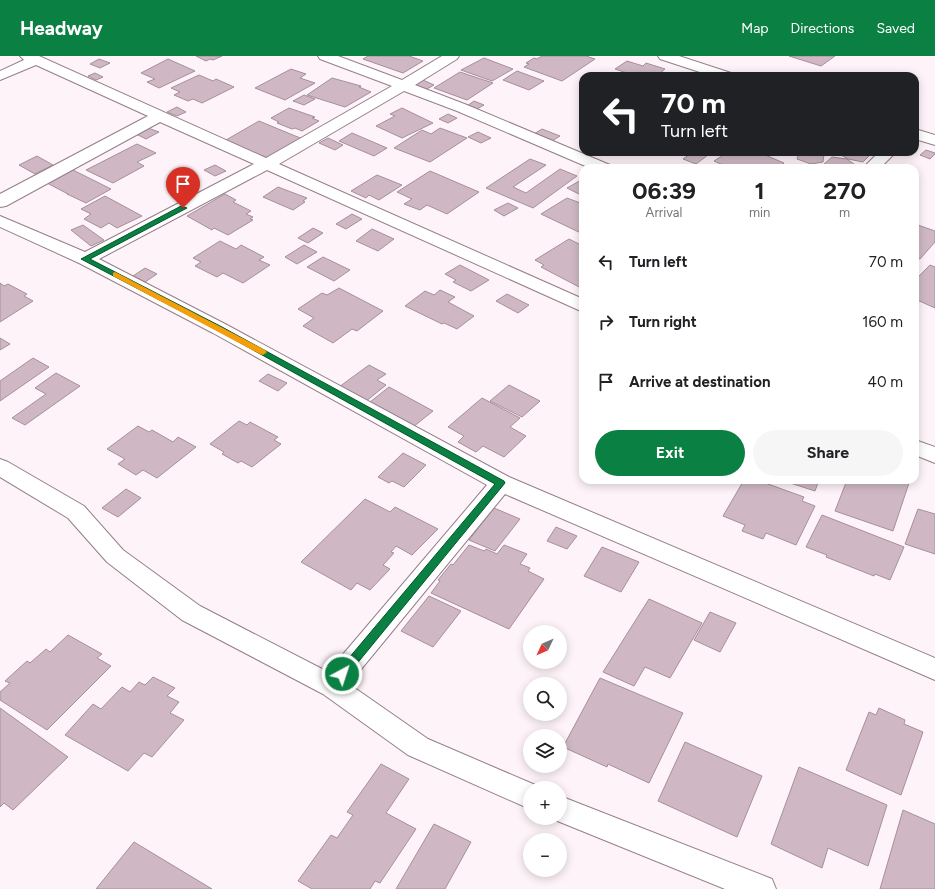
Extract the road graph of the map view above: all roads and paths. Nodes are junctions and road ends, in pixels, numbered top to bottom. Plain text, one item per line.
1 (325, 56) edge
2 (452, 56) edge
3 (665, 56) edge
4 (31, 58) edge
5 (714, 72) edge
6 (0, 76) edge
7 (403, 86) junction
8 (160, 116) junction
9 (919, 135) edge
10 (935, 140) edge
11 (884, 156) edge
12 (268, 164) junction
13 (595, 164) edge
14 (875, 164) edge
15 (0, 202) edge
16 (0, 221) edge
17 (85, 259) junction
18 (579, 304) edge
19 (919, 449) edge
20 (935, 455) edge
21 (0, 467) edge
22 (501, 483) junction
23 (935, 669) edge
24 (332, 686) junction
25 (523, 793) edge
26 (567, 812) edge
27 (760, 889) edge

1 - 7 street
2 - 7 street
3 - 5 street
4 - 6 street
4 - 8 street
7 - 12 street
7 - 13 street
8 - 12 street
8 - 15 street
9 - 10 street
11 - 14 street
12 - 17 street
12 - 18 street
16 - 17 street
17 - 22 street
19 - 20 street
21 - 24 street
22 - 23 street
22 - 24 street
24 - 25 street
26 - 27 street

